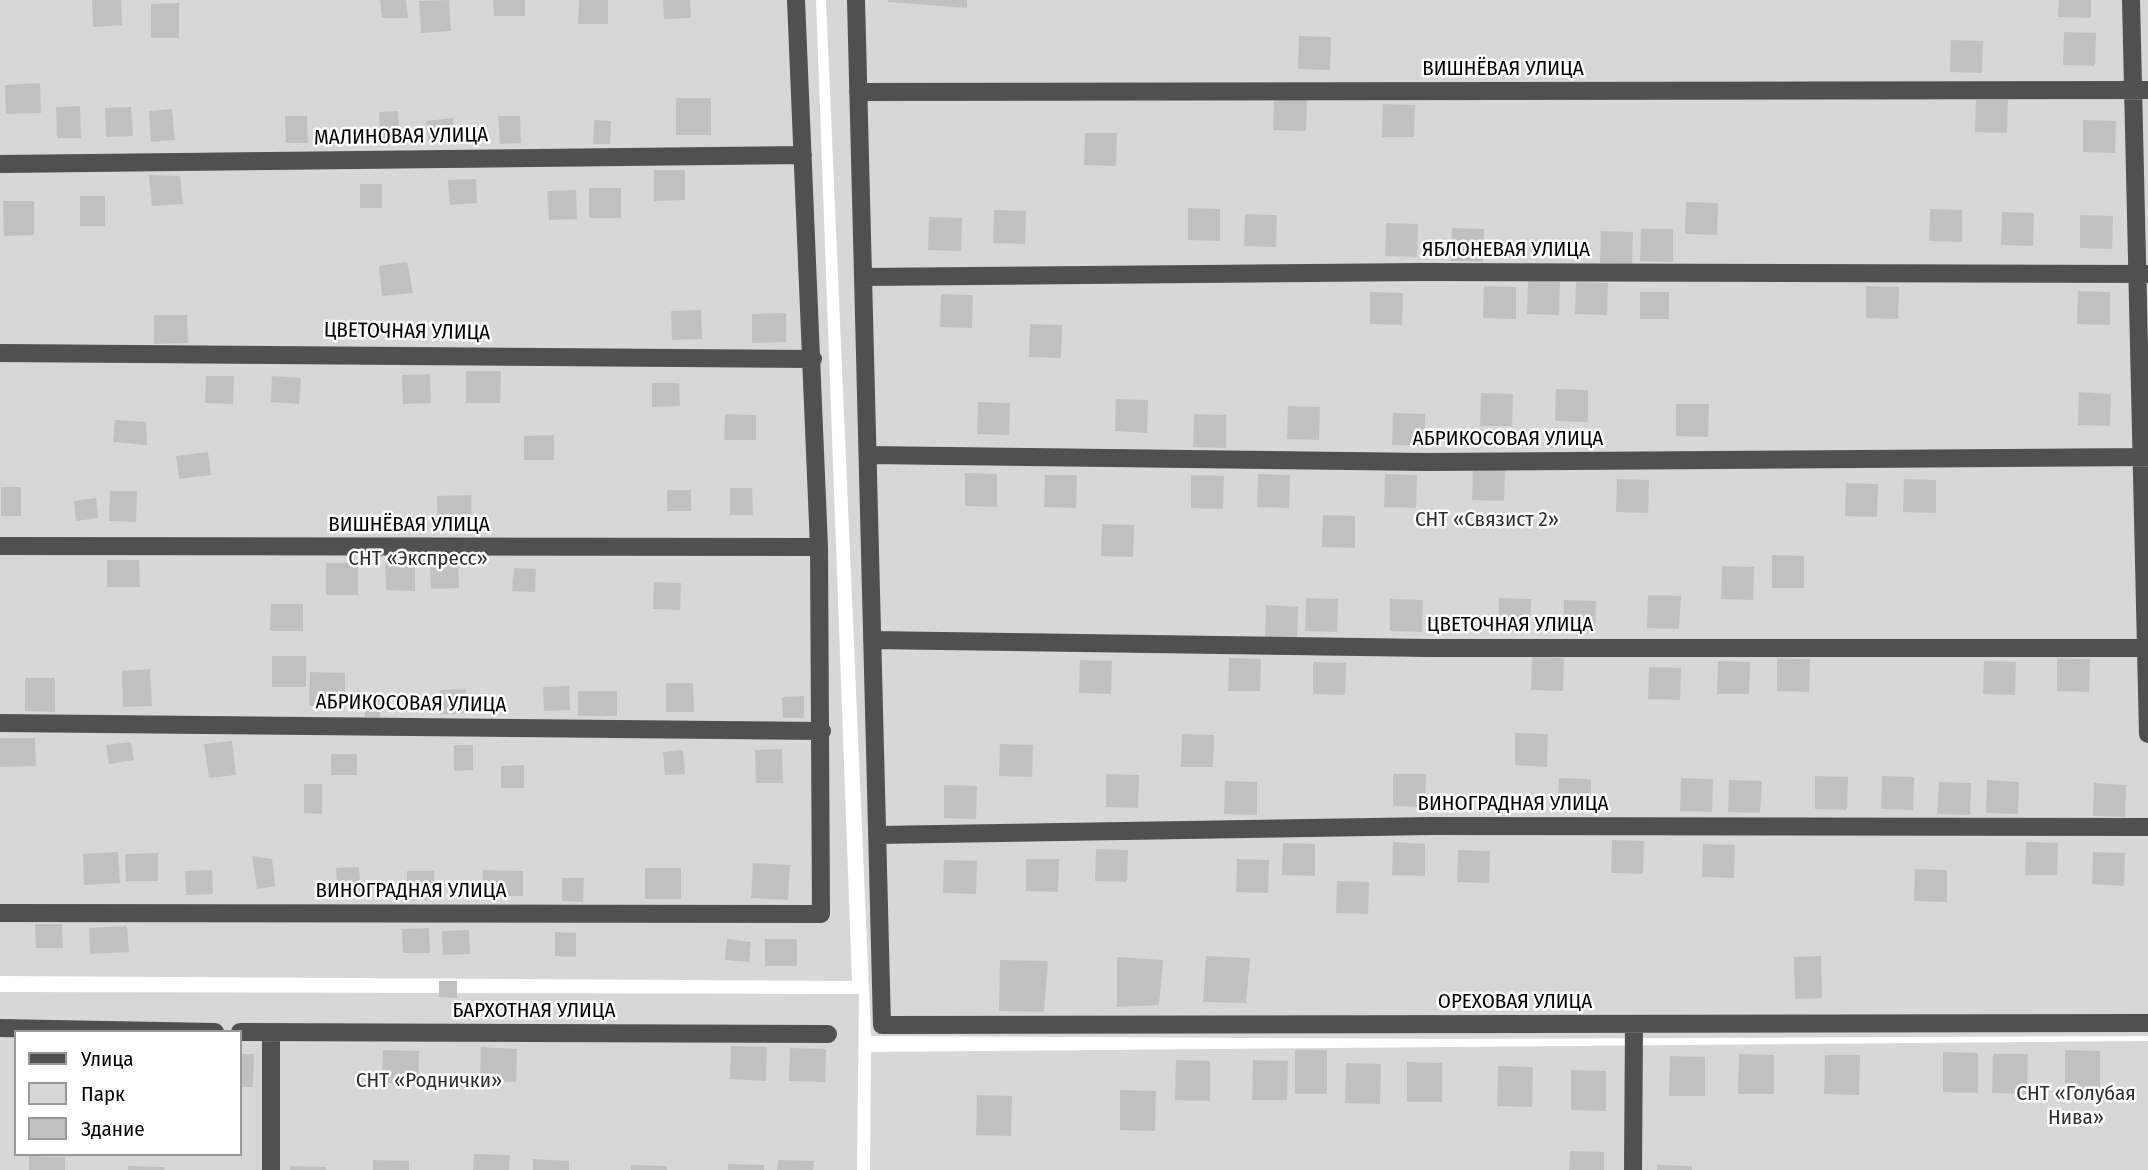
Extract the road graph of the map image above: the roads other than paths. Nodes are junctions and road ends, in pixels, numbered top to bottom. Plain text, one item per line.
1 (796, 0) edge
2 (856, 0) edge
3 (2131, 0) edge
4 (2140, 90) edge
5 (858, 92) junction
6 (803, 155) junction
7 (0, 164) edge
8 (2143, 274) edge
9 (863, 277) junction
10 (0, 353) edge
11 (813, 359) junction
12 (868, 455) junction
13 (2145, 457) edge
14 (0, 546) edge
15 (819, 547) junction
16 (872, 640) junction
17 (2147, 648) edge
18 (0, 723) edge
19 (822, 731) junction
20 (2148, 734) edge
21 (2148, 827) edge
22 (877, 835) junction
23 (0, 913) edge
24 (2148, 1023) edge
25 (1634, 1025) junction
26 (0, 1028) edge
27 (108, 1030) edge
28 (242, 1032) edge
29 (271, 1033) junction
30 (828, 1034) dead end
31 (271, 1170) edge
32 (1633, 1170) edge

1 - 6 street
2 - 5 street
3 - 4 street
4 - 5 street, ВИШНЁВАЯ УЛИЦА
4 - 8 street
5 - 9 street
6 - 7 street, МАЛИНОВАЯ УЛИЦА
6 - 11 street
8 - 9 street, ЯБЛОНЕВАЯ УЛИЦА
8 - 13 street
9 - 12 street
10 - 11 street, ЦВЕТОЧНАЯ УЛИЦА
11 - 15 street
12 - 13 street, АБРИКОСОВАЯ УЛИЦА
12 - 16 street
13 - 17 street
14 - 15 street, ВИШНЁВАЯ УЛИЦА
15 - 19 street
16 - 17 street, ЦВЕТОЧНАЯ УЛИЦА
16 - 22 street
17 - 20 street
18 - 19 street, АБРИКОСОВАЯ УЛИЦА
19 - 23 street, ВИНОГРАДНАЯ УЛИЦА
21 - 22 street, ВИНОГРАДНАЯ УЛИЦА
22 - 25 street, ОРЕХОВАЯ УЛИЦА
24 - 25 street, ОРЕХОВАЯ УЛИЦА
25 - 32 street
26 - 27 street
28 - 29 street, БАРХОТНАЯ УЛИЦА
29 - 30 street, БАРХОТНАЯ УЛИЦА
29 - 31 street

